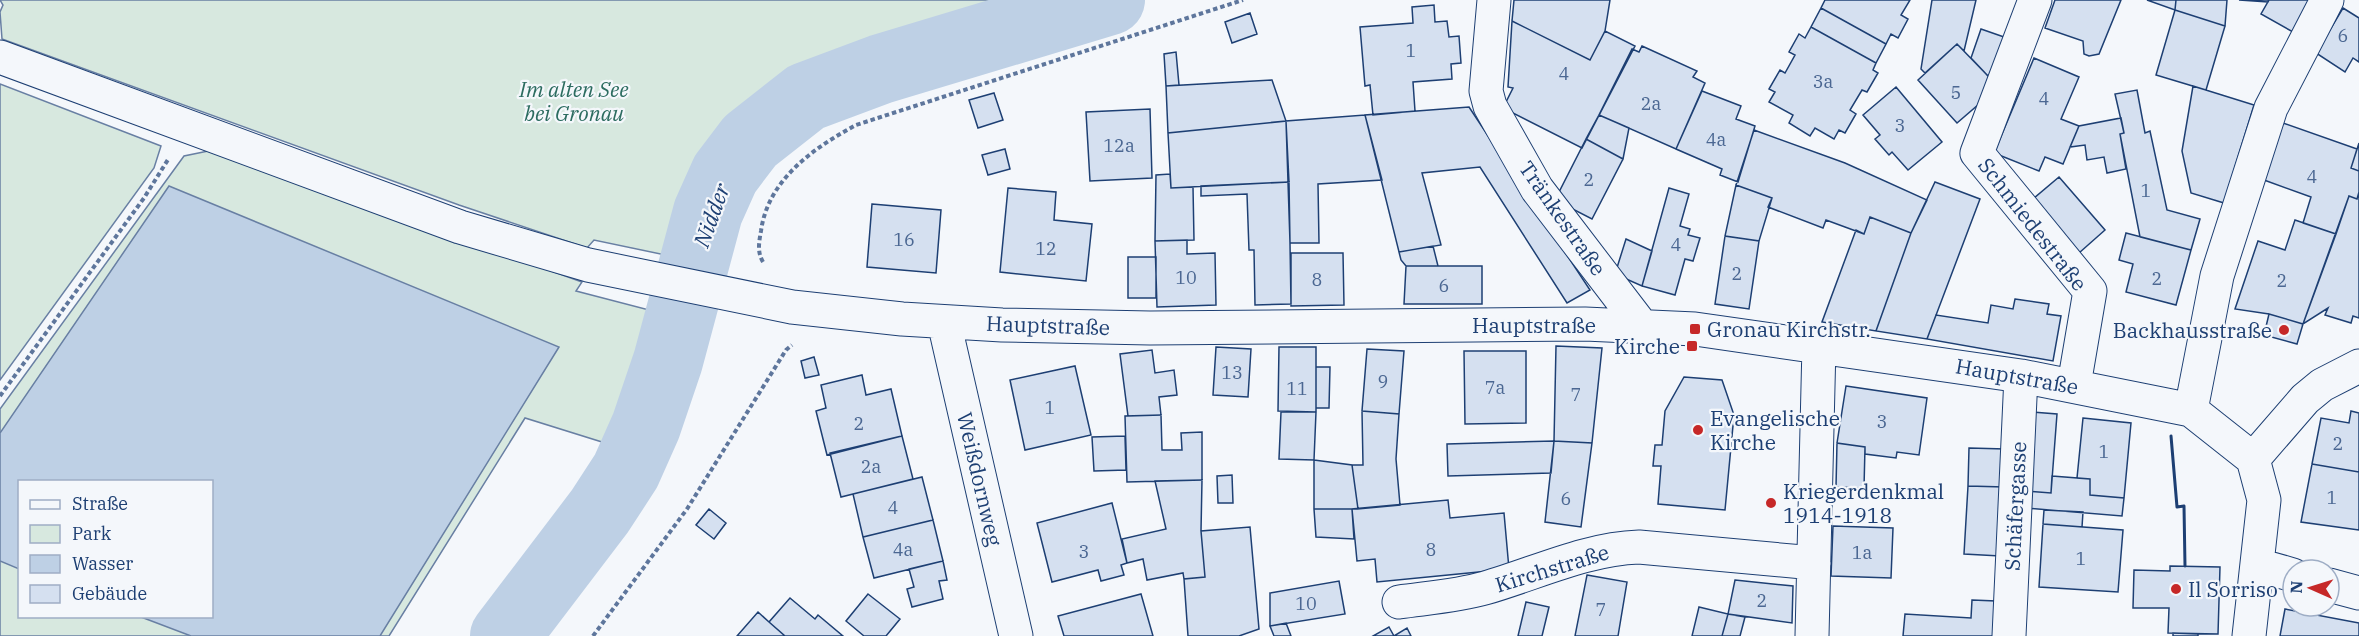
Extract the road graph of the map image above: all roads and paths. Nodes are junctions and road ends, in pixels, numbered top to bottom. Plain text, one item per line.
1 (1243, 0) edge
2 (1494, 0) edge
3 (2034, 0) edge
4 (2327, 0) edge
5 (0, 57) edge
6 (189, 127) junction
7 (766, 268) dead end
8 (825, 311) junction
9 (944, 322) junction
10 (1641, 325) junction
11 (1819, 345) junction
12 (2359, 366) edge
13 (2021, 376) junction
14 (2074, 385) junction
15 (0, 396) edge
16 (2191, 410) junction
17 (2253, 459) junction
18 (1814, 563) junction
19 (2258, 566) junction
20 (2281, 572) edge
21 (2341, 588) edge
22 (2359, 593) edge
23 (1399, 602) dead end
24 (593, 636) edge
25 (1016, 636) edge
26 (1812, 636) edge
27 (2010, 636) edge
28 (2249, 636) edge

1 - 7 path
2 - 10 street, Tränkestraße
3 - 14 street, Schmiedestraße
4 - 16 street
5 - 6 street, Hauptstraße
6 - 8 street, Hauptstraße
6 - 15 path
8 - 9 street, Hauptstraße
8 - 24 path
9 - 10 street, Hauptstraße
9 - 25 street, Weißdornweg
10 - 11 street, Hauptstraße
11 - 13 street, Hauptstraße
11 - 18 street
12 - 17 street
13 - 14 street, Hauptstraße
13 - 27 street, Schäfergasse
14 - 16 street, Hauptstraße
16 - 17 street, Hauptstraße
17 - 19 street
18 - 23 street, Kirchstraße
18 - 26 street
19 - 20 street
19 - 28 street
21 - 22 street

